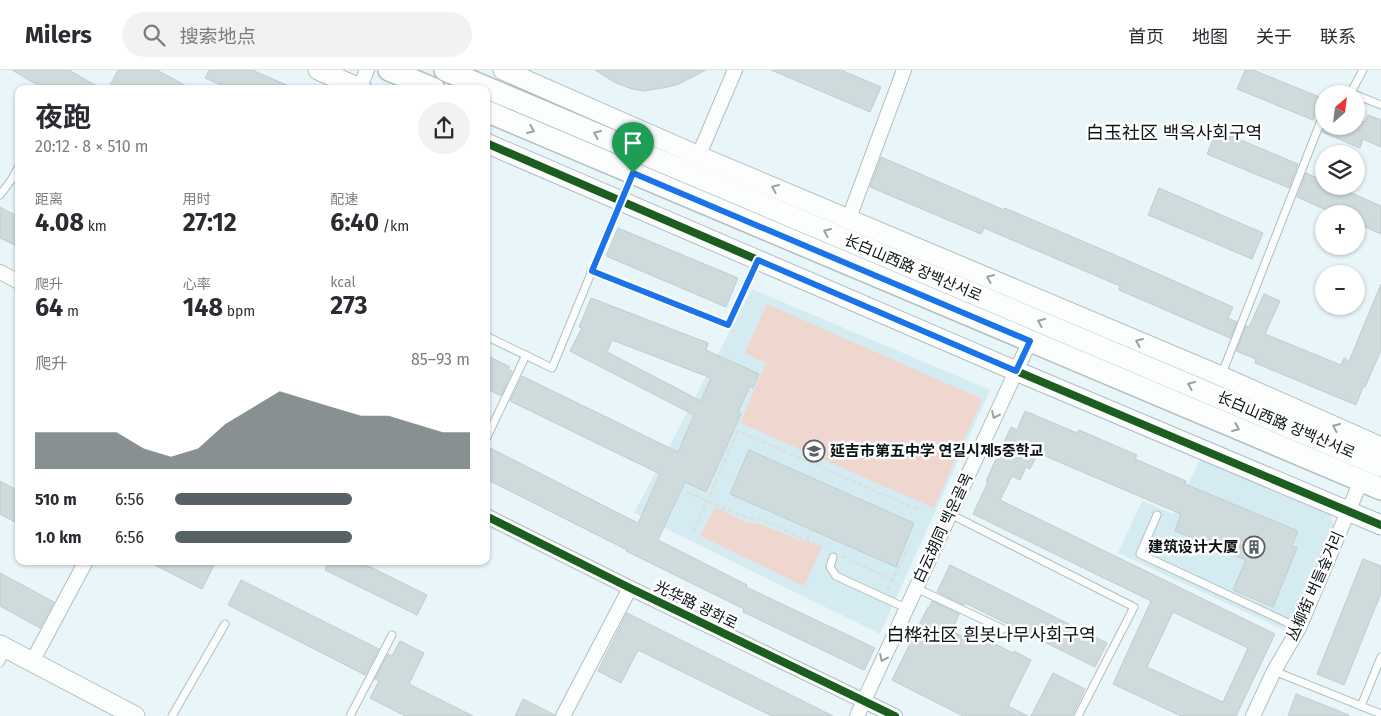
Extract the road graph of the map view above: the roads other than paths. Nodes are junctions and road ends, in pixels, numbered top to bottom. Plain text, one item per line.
1 (318, 70) edge
2 (367, 70) edge
3 (389, 70) edge
4 (445, 70) edge
5 (503, 70) edge
6 (735, 70) edge
7 (904, 70) edge
8 (1363, 70) edge
9 (353, 85) edge
10 (361, 85) edge
11 (425, 85) edge
12 (484, 85) edge
13 (1357, 85) edge
14 (490, 87) edge
15 (1365, 99) edge
16 (1381, 105) edge
17 (490, 113) edge
18 (1315, 135) edge
19 (490, 145) edge
20 (694, 165) junction
21 (15, 173) edge
22 (633, 173) junction
23 (0, 195) edge
24 (621, 201) junction
25 (849, 218) junction
26 (758, 260) junction
27 (592, 271) junction
28 (0, 272) edge
29 (15, 280) edge
30 (490, 338) edge
31 (1030, 341) junction
32 (526, 355) junction
33 (1016, 371) junction
34 (1221, 376) junction
35 (490, 431) edge
36 (1379, 452) edge
37 (1361, 481) junction
38 (1381, 489) edge
39 (1348, 511) junction
40 (950, 514) junction
41 (1157, 515) dead end
42 (490, 518) edge
43 (1381, 525) edge
44 (832, 554) road end
45 (84, 565) edge
46 (630, 588) junction
47 (916, 588) junction
48 (906, 608) junction
49 (225, 624) dead end
50 (1299, 628) junction
51 (1003, 629) dead end
52 (392, 635) dead end
53 (3, 653) edge
54 (1381, 658) edge
55 (32, 662) junction
56 (1274, 670) junction
57 (864, 700) junction
58 (1361, 706) junction
59 (1381, 714) edge
60 (1254, 715) edge
61 (135, 716) edge
62 (172, 716) edge
63 (350, 716) edge
64 (563, 716) edge
65 (857, 716) edge
66 (895, 716) edge
67 (1078, 716) edge

1 - 9 street
2 - 10 street
3 - 11 main road
12 -> 4 main road, 长白山西路 장백산서로
5 - 20 street
6 - 20 street
7 - 25 street
8 - 13 lane
20 -> 14 main road, 长白山西路 장백산서로
15 - 16 lane
17 -> 22 main road, 长白山西路 장백산서로
18 - 34 lane
19 - 24 street
25 -> 20 street
36 -> 20 main road, 长白山西路 장백산서로
21 - 23 lane
22 - 24 lane
22 - 31 main road, 长白山西路 장백산서로
24 - 26 street
24 - 27 lane
34 -> 25 street
26 - 27 lane
26 - 33 street
27 - 32 lane
28 - 29 street
30 - 32 lane
31 - 33 street, 白云胡同 백운골목
31 -> 37 main road, 长白山西路 장백산서로
32 - 35 lane
33 - 39 street
33 -> 40 street, 白云胡同 백운골목
36 -> 34 street
37 - 38 main road, 长白山西路 장백산서로
37 - 39 street, 丛柳街 버들숲거리
39 - 43 street
39 - 50 street, 丛柳街 버들숲거리
40 - 47 street, 白云胡同 백운골목
40 - 67 lane
41 - 50 lane
42 - 46 street, 光华路 광화로
44 - 48 lane
45 - 55 street
46 - 57 street, 光华路 광화로
46 - 64 street
47 - 48 street, 白云胡同 백운골목
47 - 51 lane
48 -> 57 street, 白云胡同 백운골목
49 - 62 lane
50 - 56 street, 丛柳街 버들숲거리
52 - 63 lane
53 - 55 street
54 - 58 lane
55 - 61 street
56 - 58 lane
56 - 60 street, 丛柳街 버들숲거리
57 - 65 street, 白云胡同 백운골목
57 - 66 street, 光华路 광화로
58 - 59 lane

